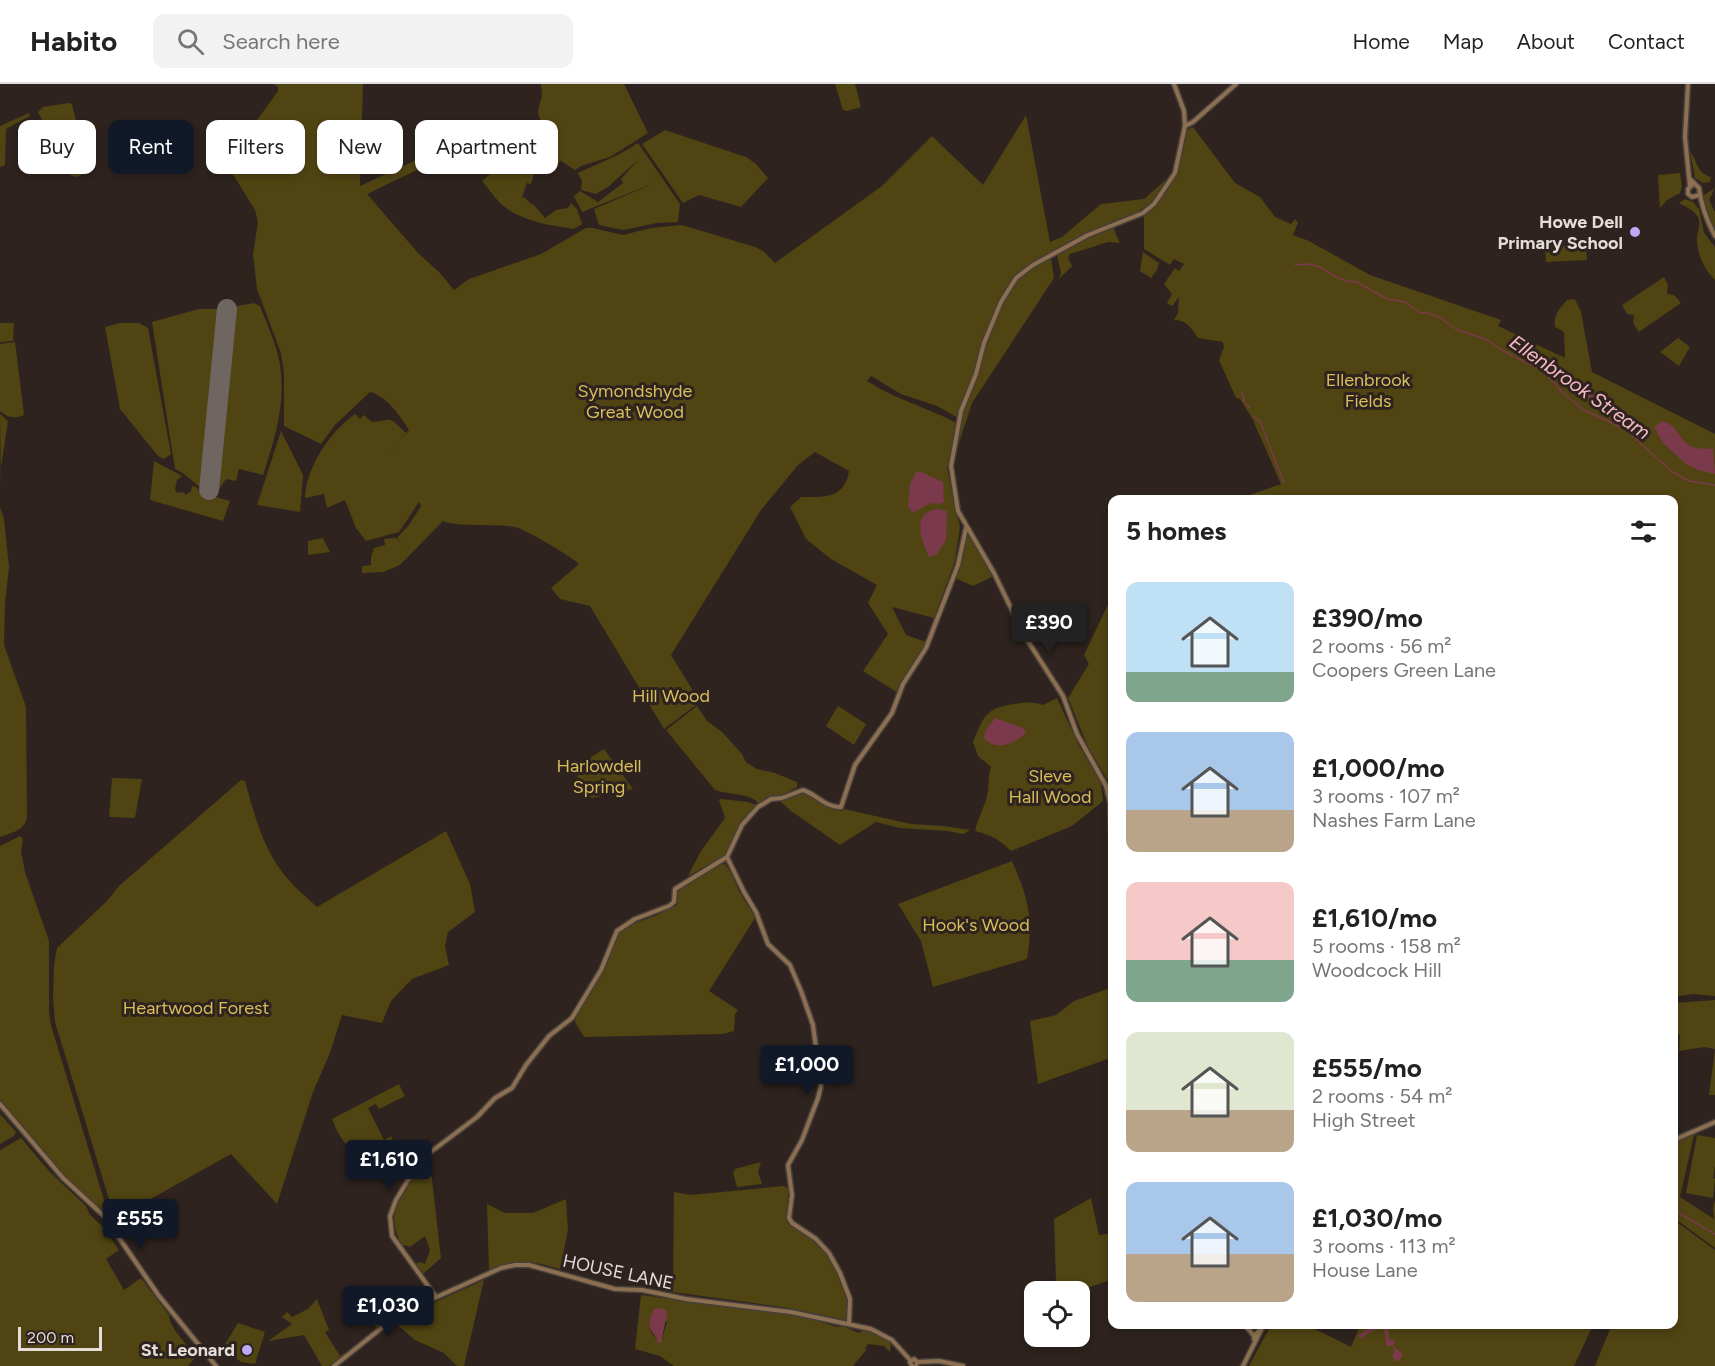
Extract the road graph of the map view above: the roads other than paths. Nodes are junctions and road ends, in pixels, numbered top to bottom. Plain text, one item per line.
1 (1174, 84) edge
2 (1236, 84) edge
3 (1688, 84) edge
4 (1185, 126) junction
5 (1689, 178) junction
6 (1695, 185) junction
7 (1690, 187) junction
8 (1696, 196) junction
9 (1715, 236) edge
10 (966, 528) junction
11 (1108, 799) edge
12 (727, 857) junction
13 (0, 1104) edge
14 (1715, 1122) edge
15 (1678, 1138) edge
16 (436, 1297) junction
17 (849, 1324) junction
18 (1249, 1329) edge
19 (1261, 1329) edge
20 (1256, 1337) junction
21 (913, 1364) edge
22 (216, 1366) edge
23 (333, 1366) edge
24 (963, 1366) edge
25 (1243, 1366) edge

1 - 4 street
2 - 4 street
3 - 5 street
4 - 10 street
5 - 6 street
5 - 7 street
6 - 7 street
6 - 8 street
7 - 8 street
8 - 9 street
10 - 11 street
10 - 12 street
12 - 16 street
12 - 17 street
13 - 22 street
14 - 15 street
16 - 17 street, HOUSE LANE
16 - 23 street, HOUSE LANE
17 - 21 street, HOUSE LANE
18 - 20 street
19 - 20 street
20 - 25 street
21 - 24 street, HOUSE LANE

